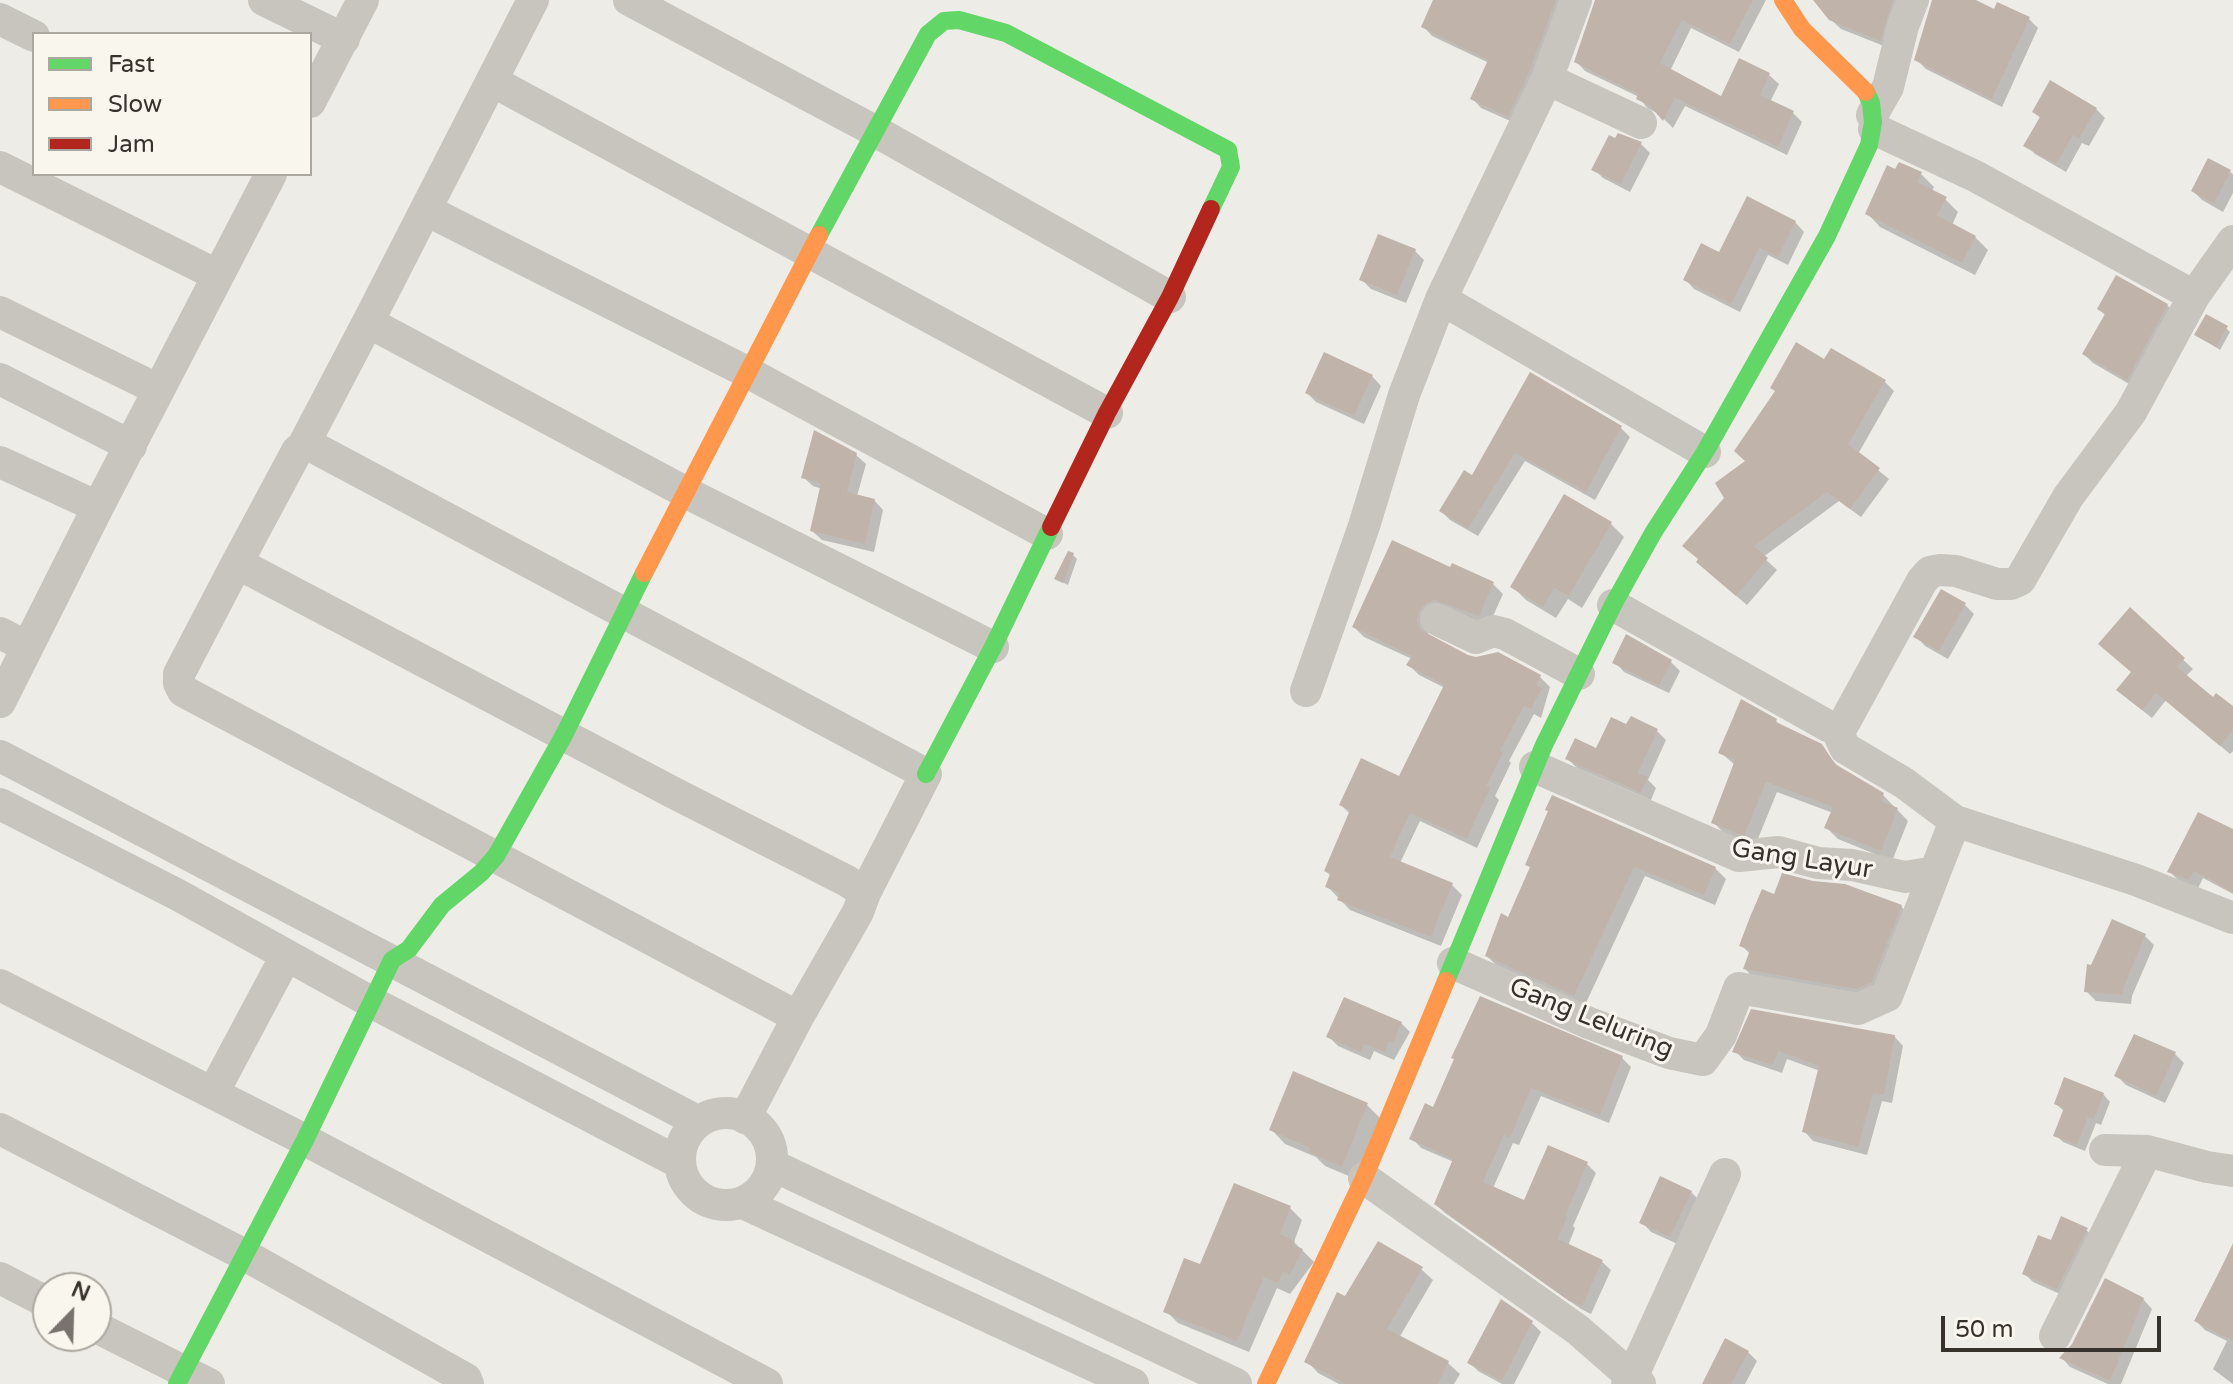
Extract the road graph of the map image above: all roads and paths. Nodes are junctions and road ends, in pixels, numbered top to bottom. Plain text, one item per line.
1 (264, 0) edge
2 (363, 0) edge
3 (533, 0) edge
4 (629, 0) edge
5 (1576, 0) edge
6 (1783, 0) edge
7 (1913, 0) edge
8 (0, 19) edge
9 (32, 35) edge
10 (344, 39) junction
11 (1547, 79) junction
12 (492, 81) junction
13 (312, 98) edge
14 (1873, 122) junction
15 (1641, 123) dead end
16 (875, 131) junction
17 (0, 167) edge
18 (270, 176) edge
19 (426, 210) junction
20 (2233, 241) edge
21 (809, 254) junction
22 (217, 275) junction
23 (2194, 296) junction
24 (1170, 297) junction
25 (1441, 299) junction
26 (0, 312) edge
27 (368, 322) junction
28 (747, 372) junction
29 (0, 379) edge
30 (159, 390) junction
31 (1107, 413) junction
32 (131, 446) junction
33 (303, 446) junction
34 (1705, 452) junction
35 (0, 462) edge
36 (687, 493) junction
37 (98, 507) junction
38 (1047, 534) junction
39 (237, 563) junction
40 (1613, 605) junction
41 (623, 613) junction
42 (1436, 619) dead end
43 (14, 640) edge
44 (993, 647) junction
45 (1579, 674) junction
46 (1306, 691) dead end
47 (0, 702) edge
48 (1836, 728) junction
49 (564, 735) junction
50 (0, 756) edge
51 (1535, 767) junction
52 (926, 774) junction
53 (0, 804) edge
54 (1955, 821) junction
55 (496, 856) junction
56 (1935, 872) junction
57 (865, 893) junction
58 (2233, 918) edge
59 (286, 956) junction
60 (392, 960) junction
61 (1453, 963) junction
62 (0, 985) edge
63 (371, 1002) junction
64 (798, 1017) junction
65 (213, 1093) junction
66 (745, 1118) junction
67 (699, 1122) junction
68 (0, 1129) edge
69 (305, 1140) junction
70 (2105, 1150) dead end
71 (2147, 1151) junction
72 (680, 1163) junction
73 (772, 1165) junction
74 (2233, 1171) edge
75 (1725, 1174) dead end
76 (1364, 1178) junction
77 (743, 1203) junction
78 (243, 1254) junction
79 (0, 1278) edge
80 (32, 1295) edge
81 (112, 1336) edge
82 (2055, 1336) dead end
83 (190, 1380) edge
84 (1633, 1382) edge
85 (468, 1384) edge
86 (767, 1384) edge
87 (1133, 1384) edge
88 (1236, 1384) edge
89 (1266, 1384) edge

1 - 10 street
2 - 10 street
3 - 12 street
4 - 16 street
5 - 11 street
6 - 14 street
7 - 14 street
8 - 9 street
10 - 13 street
11 - 15 street
11 - 25 street
12 - 19 street
12 - 21 street
14 - 23 street
14 - 34 street
16 - 21 street
16 - 24 street
16 - 24 street
17 - 22 street
18 - 22 street
19 - 27 street
19 - 28 street
20 - 23 street
21 - 28 street
21 - 31 street
22 - 30 street
23 - 48 street
24 - 31 street
25 - 34 street
25 - 46 street
26 - 30 street
27 - 33 street
27 - 36 street
28 - 36 street
28 - 38 street
29 - 32 street
30 - 32 street
31 - 38 street
32 - 37 street
33 - 39 street
33 - 41 street
34 - 40 street
35 - 37 street
36 - 41 street
36 - 44 street
37 - 43 street
38 - 44 street
39 - 49 street
39 - 55 street
40 - 45 street
40 - 48 street
41 - 49 street
41 - 52 street
42 - 45 street
43 - 47 street
44 - 52 street
45 - 51 street
48 - 54 street
49 - 55 street
49 - 57 street
50 - 60 street
51 - 56 street, Gang Layur
51 - 61 street
52 - 57 street
53 - 59 street
54 - 56 street
54 - 58 street
55 - 60 street
55 - 64 street
56 - 61 street, Gang Leluring
57 - 64 street
59 - 63 street
59 - 65 street
60 - 63 street
60 - 67 street
61 - 76 street
62 - 65 street
63 - 69 street
63 - 72 street
64 - 66 street
65 - 69 street
66 - 67 street
66 - 73 street
67 - 72 street
68 - 78 street
69 - 78 street
69 - 86 street
70 - 71 street
71 - 74 street
71 - 82 street
72 - 77 street
73 - 77 street
73 - 88 street
75 - 84 street
76 - 84 street
76 - 89 street
77 - 87 street
78 - 83 street
78 - 85 street
79 - 80 street
81 - 83 street

